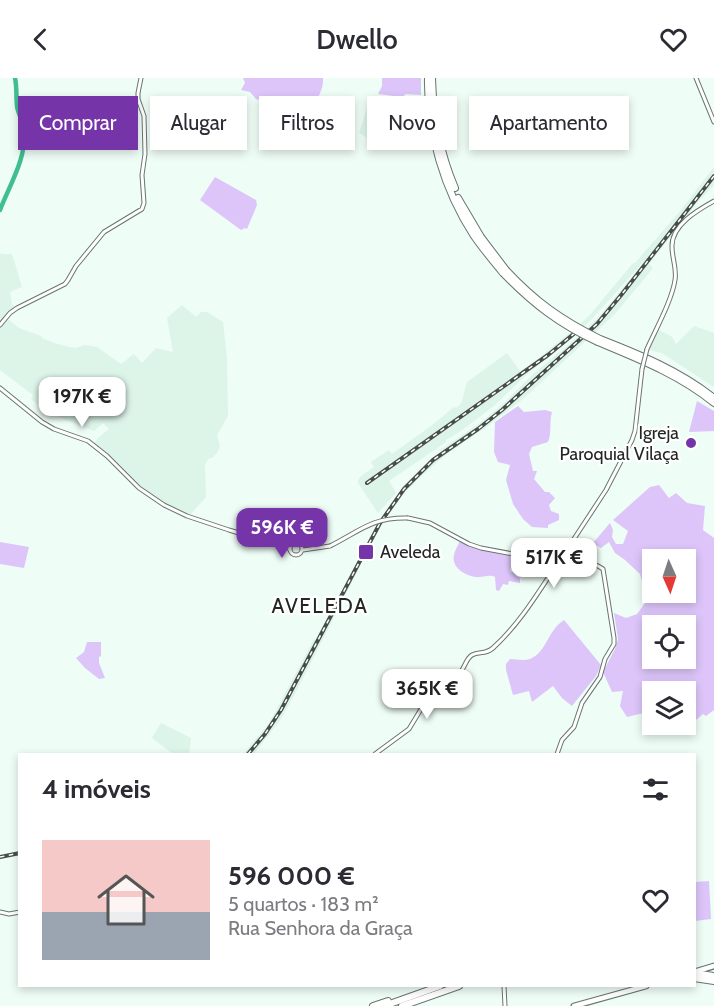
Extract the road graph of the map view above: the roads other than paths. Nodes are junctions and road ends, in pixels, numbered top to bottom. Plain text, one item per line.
1 (141, 78) edge
2 (696, 78) edge
3 (429, 79) edge
4 (714, 122) edge
5 (714, 201) edge
6 (0, 325) edge
7 (599, 340) junction
8 (0, 388) edge
9 (714, 398) edge
10 (714, 403) edge
11 (285, 544) junction
12 (292, 544) junction
13 (303, 549) junction
14 (290, 550) junction
15 (571, 550) junction
16 (563, 555) junction
17 (376, 753) edge
18 (557, 753) edge
19 (0, 912) edge
20 (18, 912) edge
21 (714, 966) edge
22 (696, 976) edge
23 (711, 976) edge
24 (714, 981) edge
25 (438, 987) edge
26 (455, 987) edge
27 (504, 987) edge
28 (642, 987) edge
29 (424, 995) junction
30 (373, 1006) edge
31 (384, 1006) edge
32 (394, 1006) edge
33 (402, 1006) edge
34 (410, 1006) edge
35 (505, 1006) edge
36 (574, 1006) edge

1 - 6 street
2 - 4 street
3 - 7 highway, bridge
5 - 15 street, bridge
7 - 9 highway
7 - 10 highway
8 - 11 street
11 - 12 street
11 - 14 street
12 - 13 street
12 - 14 street
13 - 14 street
13 - 16 street, bridge
15 - 16 street
15 - 18 street
16 - 17 street
19 - 20 street
21 - 22 main road
22 - 23 highway
22 - 24 highway
25 - 29 highway
26 - 29 highway
27 - 35 street
28 - 36 main road
29 - 30 highway
29 - 31 highway
29 - 32 highway
29 - 33 highway
29 - 34 highway

